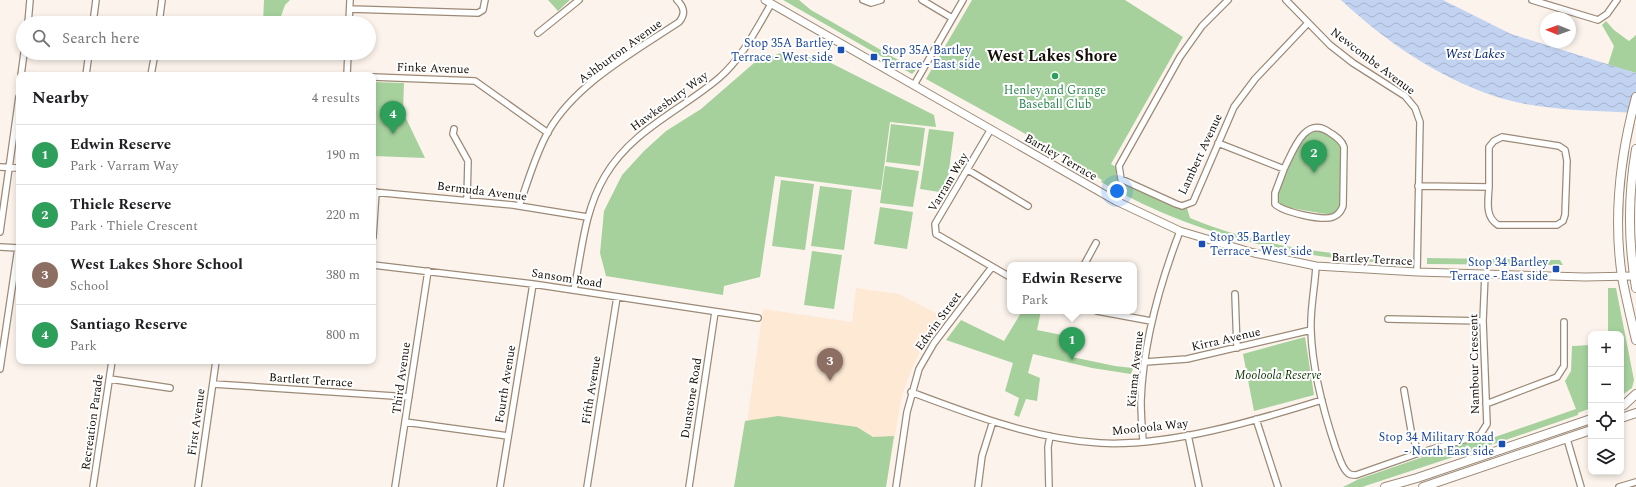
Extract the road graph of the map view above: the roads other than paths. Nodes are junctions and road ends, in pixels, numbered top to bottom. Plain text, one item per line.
1 (30, 0) edge
2 (96, 0) edge
3 (162, 0) edge
4 (350, 0) edge
5 (485, 0) edge
6 (579, 0) edge
7 (677, 0) edge
8 (863, 0) edge
9 (880, 0) edge
10 (922, 0) edge
11 (963, 0) edge
12 (1228, 0) edge
13 (1286, 0) edge
14 (1535, 0) edge
15 (1617, 0) edge
16 (768, 2) edge
17 (350, 10) junction
18 (29, 16) edge
19 (94, 16) edge
20 (160, 16) edge
21 (350, 16) edge
22 (952, 18) junction
23 (1308, 23) junction
24 (538, 33) dead end
25 (23, 60) edge
26 (88, 60) edge
27 (154, 60) edge
28 (348, 60) edge
29 (21, 72) edge
30 (86, 72) edge
31 (152, 72) edge
32 (347, 72) edge
33 (376, 77) edge
34 (914, 85) junction
35 (1636, 97) edge
36 (16, 118) edge
37 (454, 129) dead end
38 (991, 129) junction
39 (548, 133) junction
40 (1218, 142) junction
41 (1636, 149) edge
42 (0, 167) edge
43 (9, 167) junction
44 (16, 168) edge
45 (1284, 169) junction
46 (968, 170) junction
47 (1418, 186) junction
48 (1489, 187) junction
49 (376, 192) edge
50 (467, 200) junction
51 (519, 206) junction
52 (1028, 206) dead end
53 (587, 217) junction
54 (1180, 231) junction
55 (0, 232) edge
56 (1096, 242) dead end
57 (0, 247) edge
58 (16, 248) edge
59 (16, 261) edge
60 (1086, 262) edge
61 (376, 265) edge
62 (1316, 266) junction
63 (992, 267) junction
64 (428, 271) junction
65 (1417, 272) junction
66 (1485, 274) junction
67 (1007, 275) edge
68 (1634, 276) junction
69 (1622, 277) junction
70 (532, 284) junction
71 (1636, 288) edge
72 (574, 290) junction
73 (1235, 294) dead end
74 (617, 297) junction
75 (715, 312) junction
76 (1113, 314) edge
77 (758, 318) dead end
78 (1388, 319) dead end
79 (1151, 321) junction
80 (1484, 321) junction
81 (1564, 322) dead end
82 (1311, 330) junction
83 (1636, 340) edge
84 (1237, 348) junction
85 (1145, 362) junction
86 (112, 364) edge
87 (216, 364) edge
88 (0, 368) edge
89 (110, 379) junction
90 (213, 384) junction
91 (170, 388) dead end
92 (1404, 390) dead end
93 (911, 392) junction
94 (1636, 394) edge
95 (409, 397) junction
96 (1322, 400) junction
97 (1636, 401) edge
98 (1486, 404) junction
99 (1624, 405) edge
100 (1624, 406) edge
101 (1636, 413) edge
102 (1624, 417) edge
103 (1256, 419) junction
104 (1588, 420) edge
105 (993, 421) junction
106 (405, 422) junction
107 (1588, 431) edge
108 (1188, 435) junction
109 (508, 436) junction
110 (1050, 436) junction
111 (1567, 439) junction
112 (1143, 441) junction
113 (1419, 454) junction
114 (1417, 478) junction
115 (1636, 482) edge
116 (94, 487) edge
117 (198, 487) edge
118 (395, 487) edge
119 (500, 487) edge
120 (587, 487) edge
121 (689, 487) edge
122 (896, 487) edge
123 (978, 487) edge
124 (1048, 487) edge
125 (1199, 487) edge
126 (1278, 487) edge
127 (1385, 487) edge
128 (1420, 487) edge
129 (1423, 487) edge
130 (1581, 487) edge
131 (1619, 487) edge

1 - 18 street
2 - 19 street
3 - 20 street
4 - 17 street
5 - 17 street
6 - 24 street
7 - 39 street, Ashburton Avenue
8 - 9 street
10 - 22 street
11 - 22 street
12 - 40 street, Lambert Avenue
13 - 23 street, Newcombe Avenue
14 - 15 street
16 - 34 street, Bartley Terrace
16 - 53 street, Hawkesbury Way
17 - 21 street
22 - 34 street
23 - 40 street, Lambert Avenue
23 - 47 street, Newcombe Avenue
25 - 29 street
26 - 30 street
27 - 31 street
28 - 32 street
33 - 39 street, Finke Avenue
34 - 38 street, Bartley Terrace
35 - 69 main road
36 - 43 street
37 - 50 street
38 - 46 street, Varram Way
38 - 54 street, Bartley Terrace
39 - 51 street, Ashburton Avenue
40 - 45 street
41 - 68 main road
42 - 43 street
43 - 44 street
43 - 55 street
45 - 45 street
46 - 52 street
46 - 63 street, Varram Way
47 - 48 street
47 - 65 street, Newcombe Avenue
48 - 48 street
49 - 50 street, Bermuda Avenue
50 - 51 street, Bermuda Avenue
51 - 53 street, Bermuda Avenue
53 - 72 street, Hawkesbury Way
54 - 62 street, Bartley Terrace
54 - 79 street, Kiama Avenue
56 - 60 street
57 - 58 street
59 - 88 street
61 - 64 street, Sansom Road
62 - 65 street, Bartley Terrace
62 - 82 street, Nambour Crescent
63 - 67 street, Varram Way
63 - 93 street, Edwin Street
64 - 70 street, Sansom Road
64 - 95 street, Third Avenue
65 - 66 street, Bartley Terrace
66 - 69 street, Bartley Terrace
66 - 80 street, Nambour Crescent
68 - 69 street, Bartley Terrace
68 - 71 main road
69 - 83 main road
70 - 72 street, Sansom Road
70 - 109 street, Fourth Avenue
72 - 74 street, Sansom Road
73 - 84 street
74 - 75 street, Sansom Road
74 - 120 street, Fifth Avenue
75 - 77 street, Sansom Road
75 - 121 street, Dunstone Road
76 - 79 street
78 - 80 street
79 - 85 street, Kiama Avenue
80 - 98 street, Nambour Crescent
81 - 98 street
82 - 84 street, Kirra Avenue
82 - 96 street, Nambour Crescent
84 - 85 street, Kirra Avenue
85 - 112 street, Kiama Avenue
86 - 89 street, Recreation Parade
87 - 90 street, First Avenue
89 - 91 street
89 - 116 street, Recreation Parade
90 - 95 street, Bartlett Terrace
90 - 117 street, First Avenue
92 - 113 street
93 - 105 street, Mooloola Way
93 - 122 street, Edwin Street
94 - 99 main road
95 - 106 street, Third Avenue
96 - 103 street, Mooloola Way
96 - 113 street, Nambour Crescent
97 - 100 main road
98 - 113 street, Nambour Crescent
101 - 102 main road
103 - 108 street, Mooloola Way
103 - 126 street
104 - 114 main road
105 - 110 street, Mooloola Way
105 - 123 street
106 - 109 street
106 - 118 street, Third Avenue
107 - 111 main road
108 - 112 street, Mooloola Way
108 - 125 street
109 - 119 street, Fourth Avenue
110 - 112 street, Mooloola Way
110 - 124 street
111 - 129 main road
111 - 130 street
114 - 127 main road
114 - 128 street
115 - 131 street

